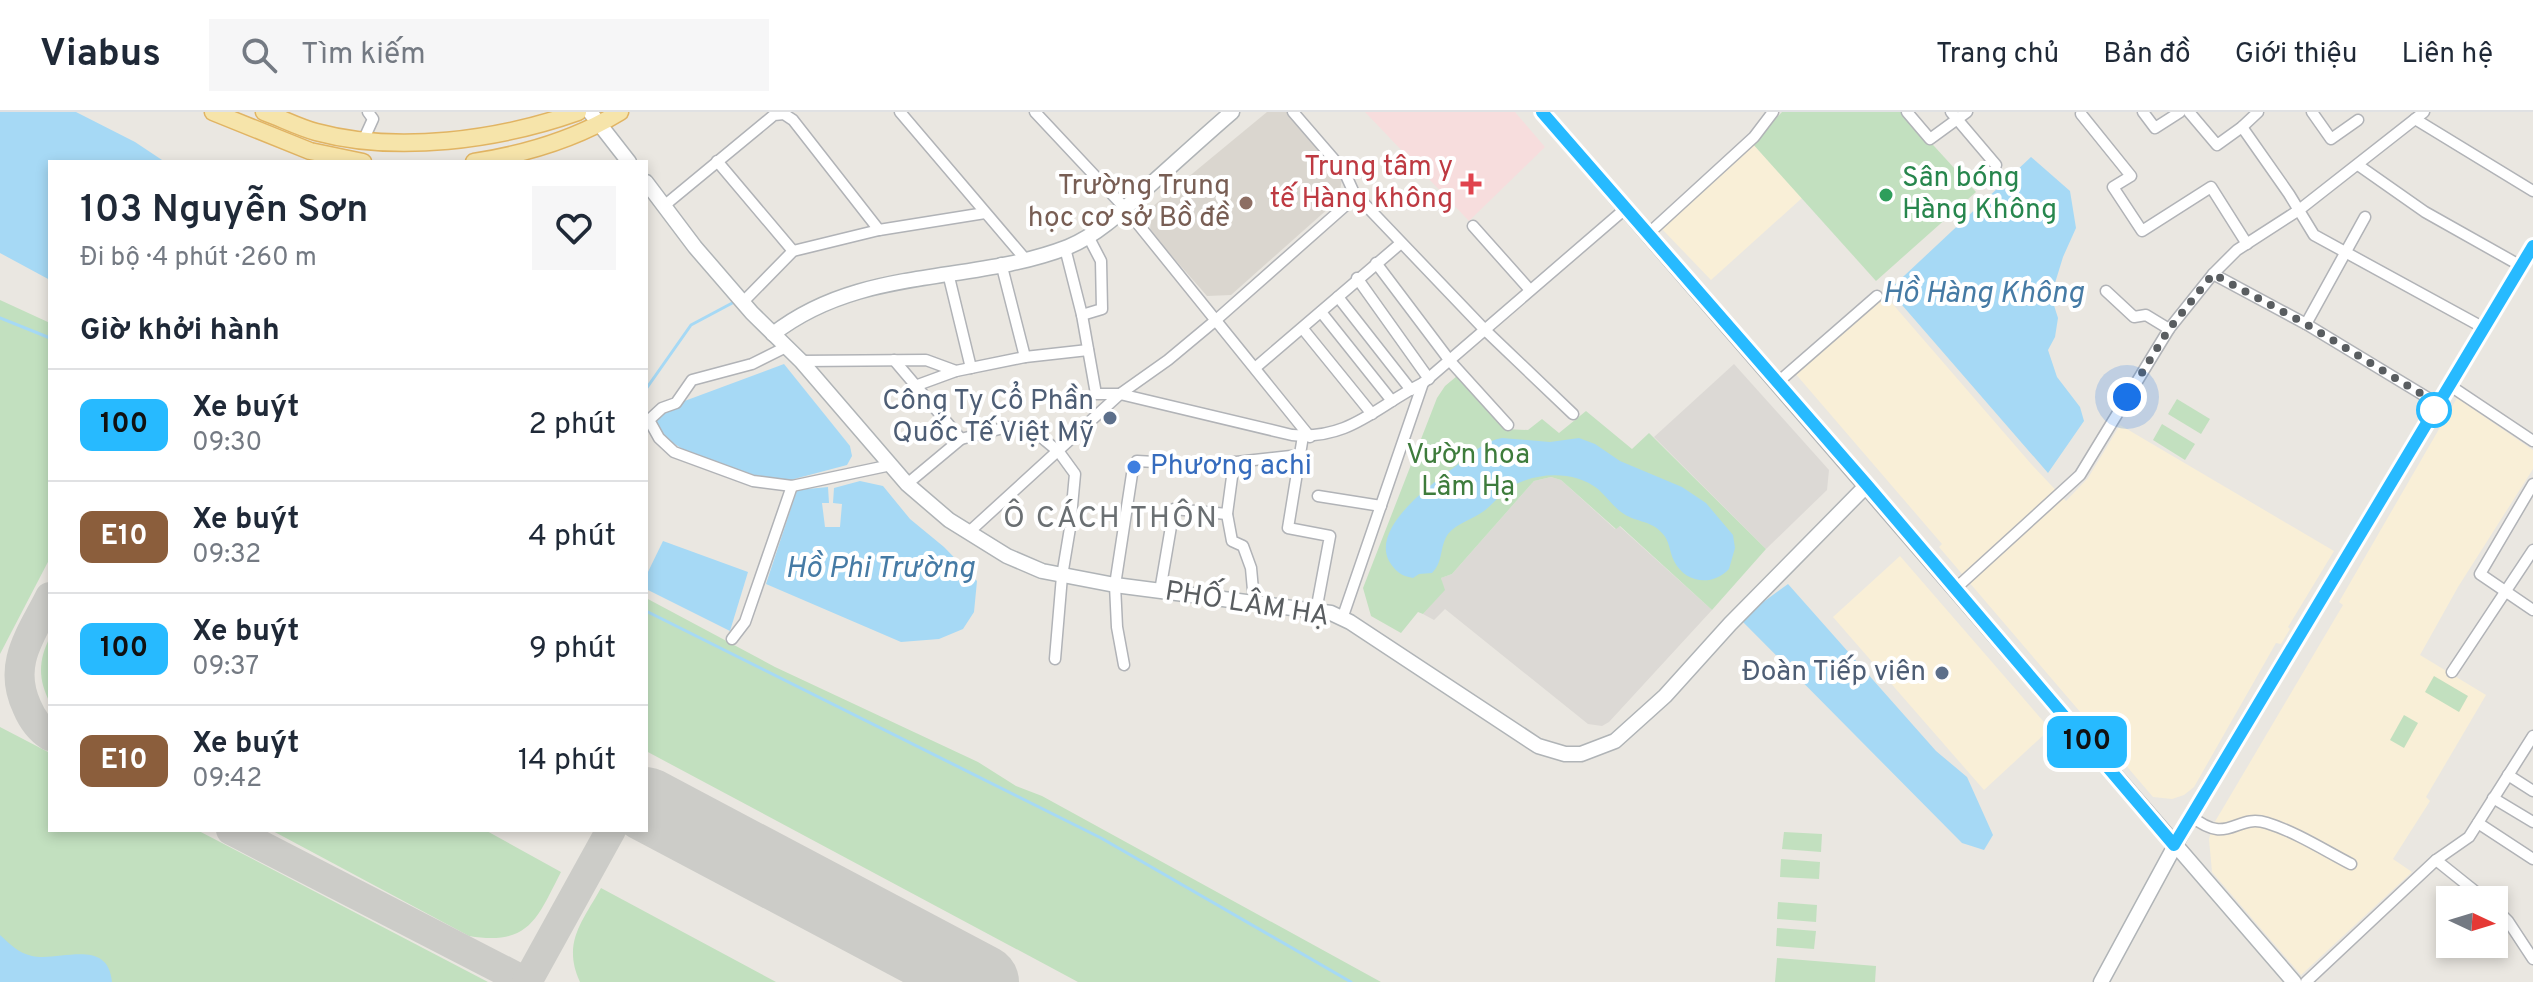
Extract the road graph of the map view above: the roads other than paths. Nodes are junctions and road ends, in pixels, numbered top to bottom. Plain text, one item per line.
1 (213, 112) edge
2 (578, 112) edge
3 (620, 112) edge
4 (1035, 112) edge
5 (1232, 112) edge
6 (1293, 112) edge
7 (1542, 112) edge
8 (1773, 112) edge
9 (1907, 112) edge
10 (1967, 112) edge
11 (2143, 112) edge
12 (2180, 112) edge
13 (2189, 112) edge
14 (2258, 112) edge
15 (2312, 112) edge
16 (270, 113) edge
17 (906, 114) edge
18 (2081, 114) dead end
19 (371, 116) edge
20 (1954, 116) edge
21 (2420, 116) edge
22 (535, 118) edge
23 (594, 119) edge
24 (2358, 120) dead end
25 (2242, 127) junction
26 (363, 141) junction
27 (309, 157) edge
28 (341, 160) edge
29 (483, 160) edge
30 (627, 160) edge
31 (717, 161) junction
32 (1996, 165) dead end
33 (2358, 165) junction
34 (648, 184) edge
35 (2533, 191) edge
36 (1354, 193) junction
37 (665, 205) junction
38 (1125, 208) junction
39 (1625, 209) junction
40 (2299, 210) junction
41 (985, 213) junction
42 (2365, 217) dead end
43 (1473, 226) dead end
44 (879, 230) junction
45 (1648, 234) junction
46 (1088, 236) junction
47 (1401, 243) junction
48 (2247, 244) junction
49 (2533, 246) edge
50 (1065, 248) junction
51 (793, 251) junction
52 (2346, 252) junction
53 (1026, 260) junction
54 (1001, 263) junction
55 (1376, 263) junction
56 (2521, 266) junction
57 (948, 273) junction
58 (2213, 274) junction
59 (1357, 278) junction
60 (1530, 290) junction
61 (2106, 291) dead end
62 (1877, 296) dead end
63 (1338, 297) junction
64 (743, 302) junction
65 (1321, 312) junction
66 (1082, 315) junction
67 (1216, 320) junction
68 (2306, 324) junction
69 (2484, 328) junction
70 (1303, 329) junction
71 (2169, 329) junction
72 (1485, 330) junction
73 (773, 334) junction
74 (786, 347) junction
75 (1088, 350) junction
76 (1025, 357) junction
77 (894, 360) junction
78 (801, 361) junction
79 (1450, 361) junction
80 (971, 368) junction
81 (1255, 368) junction
82 (956, 371) junction
83 (1426, 381) junction
84 (1777, 383) junction
85 (2449, 385) junction
86 (915, 386) junction
87 (1411, 390) junction
88 (1120, 394) junction
89 (1392, 401) junction
90 (2438, 404) junction
91 (1372, 414) junction
92 (1573, 414) dead end
93 (1508, 425) dead end
94 (1306, 436) junction
95 (961, 439) junction
96 (2533, 441) edge
97 (1059, 452) junction
98 (1300, 455) junction
99 (1234, 462) junction
100 (891, 465) junction
101 (907, 484) junction
102 (1867, 485) junction
103 (792, 486) junction
104 (2532, 488) edge
105 (1318, 496) dead end
106 (1381, 506) junction
107 (1227, 514) junction
108 (969, 532) junction
109 (2533, 550) edge
110 (1062, 576) junction
111 (1115, 585) junction
112 (1955, 589) junction
113 (1160, 591) junction
114 (2506, 592) junction
115 (1254, 601) junction
116 (2533, 610) edge
117 (1316, 611) junction
118 (1342, 619) junction
119 (732, 639) dead end
120 (1055, 659) dead end
121 (1124, 665) dead end
122 (2452, 672) dead end
123 (2533, 736) edge
124 (2528, 754) edge
125 (2508, 775) junction
126 (2533, 791) edge
127 (2493, 798) junction
128 (2191, 816) junction
129 (2533, 822) edge
130 (2478, 823) junction
131 (2174, 845) junction
132 (2533, 859) edge
133 (2436, 860) junction
134 (2351, 864) dead end
135 (2468, 886) edge
136 (2508, 921) edge
137 (2532, 955) edge
138 (2101, 982) edge
139 (2294, 982) edge
140 (2306, 982) edge

1 - 27 main road
2 - 22 main road
3 - 23 main road
4 - 38 street
5 - 38 street
6 - 36 street
7 - 39 street
8 - 45 street
9 - 20 street
10 - 20 street
11 - 12 street
13 - 25 street
14 - 25 street
15 - 24 street
16 - 26 main road
17 - 41 street
18 - 48 street
19 - 26 street
20 - 32 street
21 - 33 street
21 - 35 street
22 - 26 main road
23 - 29 main road
23 - 30 street
25 - 40 street
27 - 28 main road
31 - 37 street
31 - 44 street
31 - 51 street
33 - 40 street
33 - 56 street
34 - 37 street, PHỐ LÂM HẠ
36 - 47 street
36 - 67 street
37 - 64 street, PHỐ LÂM HẠ
38 - 46 street
38 - 67 street
39 - 45 street
39 - 60 street
40 - 48 street
40 - 52 street
41 - 44 street
41 - 53 street
42 - 52 street
43 - 60 street
44 - 51 street
45 - 84 street
46 - 50 street
46 - 66 street
47 - 55 street
47 - 72 street
48 - 58 street
49 - 56 street
50 - 53 street
50 - 66 street
51 - 64 street
52 - 68 street
52 - 69 street
53 - 54 street
54 - 57 street
54 - 76 street
55 - 59 street
55 - 79 street
56 - 69 street
57 - 73 street
57 - 80 street
58 - 68 street
58 - 71 street
59 - 63 street
59 - 83 street
60 - 72 street
61 - 71 street
62 - 84 street
63 - 65 street
63 - 87 street
64 - 73 street, PHỐ LÂM HẠ
65 - 70 street
65 - 89 street
66 - 75 street
67 - 81 street
67 - 88 street
68 - 90 street
69 - 85 street
70 - 81 street
70 - 91 street
71 - 112 street
72 - 79 street
72 - 92 street
73 - 74 street, PHỐ LÂM HẠ
74 - 78 street, PHỐ LÂM HẠ
74 - 103 street
75 - 76 street
75 - 88 street
76 - 80 street
77 - 78 street
77 - 82 street
77 - 86 street
78 - 100 street, PHỐ LÂM HẠ
79 - 83 street
79 - 93 street
80 - 82 street
81 - 94 street
82 - 86 street
83 - 87 street
83 - 106 street
84 - 102 street
85 - 90 street
85 - 96 street
86 - 95 street
87 - 89 street
88 - 94 street
88 - 97 street
89 - 91 street
90 - 128 street
91 - 94 street
94 - 98 street
95 - 97 street
95 - 101 street
97 - 108 street
97 - 110 street
98 - 99 street
98 - 117 street
99 - 107 street
99 - 111 street
100 - 101 street, PHỐ LÂM HẠ
100 - 103 street
101 - 108 street, PHỐ LÂM HẠ
102 - 112 street
102 - 118 street, PHỐ LÂM HẠ
103 - 119 street
104 - 114 street
105 - 106 street
106 - 118 street
107 - 113 street
107 - 115 street
108 - 110 street, PHỐ LÂM HẠ
109 - 114 street
110 - 111 street, PHỐ LÂM HẠ
110 - 120 street
111 - 113 street, PHỐ LÂM HẠ
111 - 121 street
112 - 131 street
113 - 115 street, PHỐ LÂM HẠ
114 - 116 street
114 - 122 street
115 - 117 street, PHỐ LÂM HẠ
117 - 118 street, PHỐ LÂM HẠ
123 - 124 street
124 - 125 street
125 - 126 street
125 - 127 street
127 - 129 street
127 - 130 street
128 - 131 street
128 - 134 street
130 - 132 street
130 - 133 street
131 - 138 street
131 - 139 street
133 - 135 street
133 - 140 street
136 - 137 street

